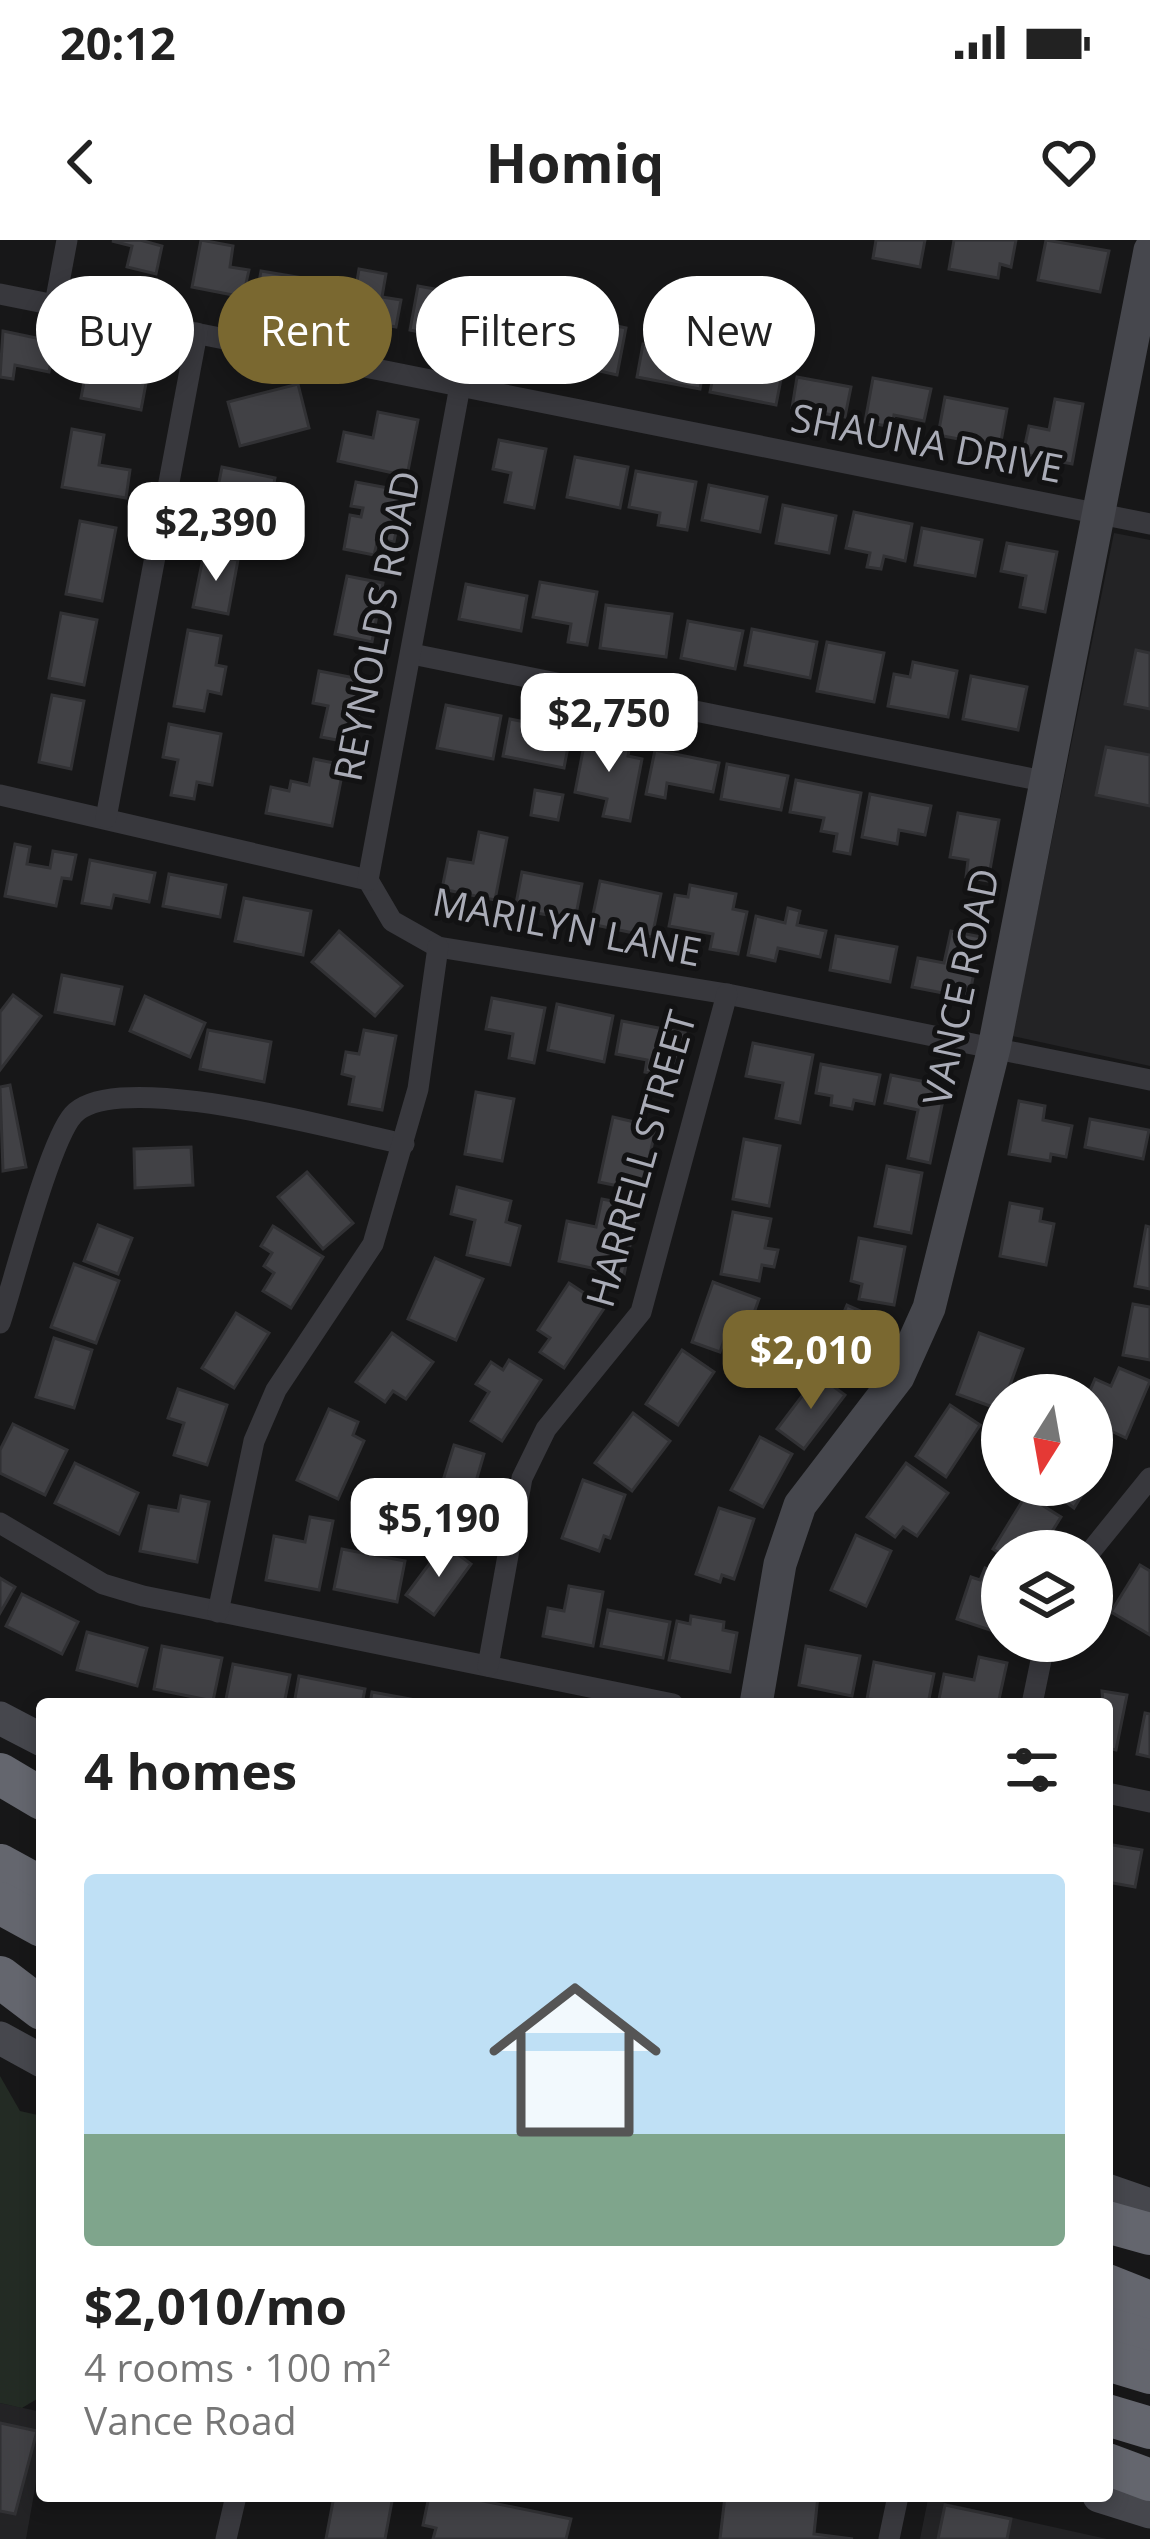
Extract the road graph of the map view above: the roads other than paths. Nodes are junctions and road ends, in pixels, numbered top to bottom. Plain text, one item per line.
1 (67, 240) edge
2 (1150, 250) edge
3 (61, 276) edge
4 (0, 294) edge
5 (36, 300) edge
6 (196, 332) joint
7 (460, 386) junction
8 (1100, 515) junction
9 (1150, 524) edge
10 (412, 654) junction
11 (1048, 782) junction
12 (0, 795) edge
13 (106, 818) junction
14 (368, 880) junction
15 (438, 947) junction
16 (727, 994) junction
17 (994, 1048) junction
18 (1150, 1080) edge
19 (404, 1144) junction
20 (0, 1323) edge
21 (1150, 1478) edge
22 (0, 1523) edge
23 (1108, 1530) edge
24 (218, 1612) junction
25 (1041, 1662) edge
26 (488, 1666) junction
27 (644, 1698) edge
28 (757, 1698) edge
29 (1033, 1698) edge
30 (0, 1718) edge
31 (36, 1737) edge
32 (0, 1774) edge
33 (1113, 1794) edge
34 (36, 1795) edge
35 (0, 1802) edge
36 (1150, 1802) edge
37 (36, 1823) edge
38 (0, 1865) edge
39 (36, 1885) edge
40 (0, 1903) edge
41 (36, 1923) edge
42 (0, 1963) edge
43 (0, 1977) edge
44 (36, 1981) edge
45 (36, 2004) edge
46 (0, 2038) edge
47 (36, 2058) edge
48 (1113, 2193) edge
49 (1150, 2205) edge
50 (1113, 2224) edge
51 (1150, 2234) edge
52 (1113, 2266) edge
53 (1150, 2278) edge
54 (1113, 2287) edge
55 (1150, 2302) edge
56 (1113, 2330) edge
57 (1150, 2341) edge
58 (1113, 2362) edge
59 (1150, 2374) edge
60 (1113, 2416) edge
61 (1150, 2428) edge
62 (1113, 2466) edge
63 (1150, 2480) edge
64 (1113, 2500) edge
65 (235, 2502) edge
66 (897, 2502) edge
67 (1150, 2512) edge
68 (226, 2539) edge
69 (889, 2539) edge

1 - 3 street
2 - 8 street, VANCE ROAD
4 - 5 street, SHAUNA DRIVE
6 - 7 street, SHAUNA DRIVE
6 - 13 street
7 - 8 street, SHAUNA DRIVE
7 - 10 street, REYNOLDS ROAD
8 - 9 street, SHAUNA DRIVE
8 - 11 street, VANCE ROAD
10 - 11 street
10 - 14 street, REYNOLDS ROAD
11 - 17 street, VANCE ROAD
12 - 13 street
13 - 14 street
14 - 15 street, MARILYN LANE
15 - 16 street, MARILYN LANE
15 - 19 street
16 - 17 street, MARILYN LANE
16 - 26 street, HARRELL STREET
17 - 18 street, MARILYN LANE
17 - 28 street, VANCE ROAD
19 - 20 street
19 - 24 street
21 - 23 street
22 - 24 street
24 - 26 street
25 - 29 street
26 - 27 street
30 - 31 street
32 - 34 highway
33 - 36 street
35 - 37 highway
38 - 39 highway
40 - 41 highway
42 - 44 highway
43 - 45 highway
46 - 47 street
48 - 49 street
50 - 51 highway
52 - 53 highway
54 - 55 highway
56 - 57 highway
58 - 59 highway
60 - 61 highway
62 - 63 highway
64 - 67 street
65 - 68 street
66 - 69 street

